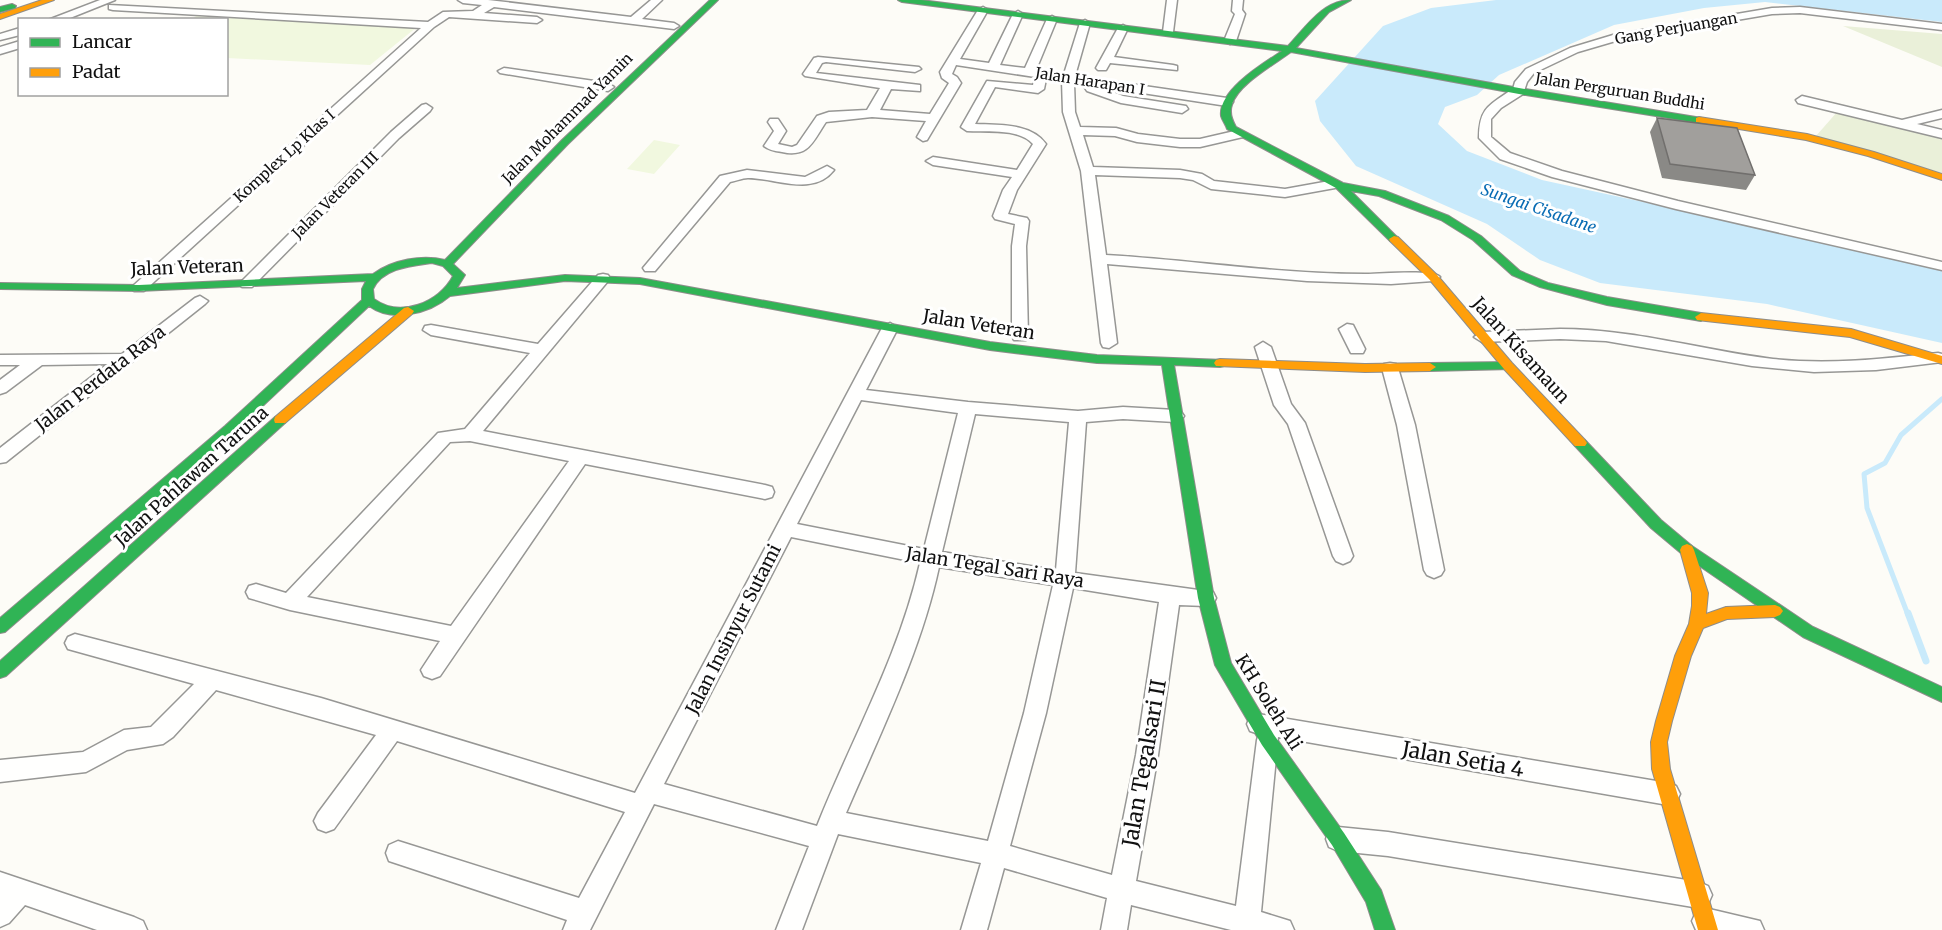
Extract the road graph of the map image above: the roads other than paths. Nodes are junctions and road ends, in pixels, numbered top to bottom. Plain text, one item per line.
1 (50, 0) edge
2 (259, 0) edge
3 (463, 0) edge
4 (568, 0) edge
5 (657, 0) edge
6 (701, 0) edge
7 (714, 0) edge
8 (902, 0) edge
9 (1172, 0) edge
10 (1238, 0) edge
11 (1347, 0) edge
12 (484, 2) edge
13 (109, 3) edge
14 (10, 10) edge
15 (983, 10) junction
16 (555, 11) junction
17 (240, 14) junction
18 (475, 14) junction
19 (580, 14) junction
20 (1018, 14) junction
21 (60, 18) edge
22 (90, 18) edge
23 (1052, 19) junction
24 (633, 21) junction
25 (1085, 23) junction
26 (433, 24) junction
27 (674, 26) junction
28 (1942, 27) edge
29 (1123, 28) junction
30 (18, 32) edge
31 (1168, 32) junction
32 (0, 37) edge
33 (1230, 41) junction
34 (18, 45) edge
35 (1290, 49) junction
36 (0, 51) edge
37 (1107, 59) junction
38 (952, 61) junction
39 (993, 67) junction
40 (1173, 68) dead end
41 (915, 69) dead end
42 (504, 71) dead end
43 (1036, 72) junction
44 (1068, 79) junction
45 (1096, 81) junction
46 (887, 85) junction
47 (608, 87) junction
48 (916, 88) dead end
49 (1519, 91) junction
50 (1802, 99) dead end
51 (1227, 102) junction
52 (426, 108) dead end
53 (1182, 109) dead end
54 (872, 113) junction
55 (1942, 114) edge
56 (933, 118) junction
57 (774, 122) dead end
58 (1902, 124) junction
59 (1075, 131) junction
60 (1239, 134) junction
61 (1942, 134) edge
62 (923, 137) dead end
63 (1180, 153) junction
64 (933, 161) dead end
65 (827, 170) dead end
66 (1088, 171) junction
67 (1019, 174) junction
68 (1942, 177) edge
69 (1337, 185) junction
70 (1098, 259) junction
71 (432, 260) junction
72 (447, 264) junction
73 (1942, 266) edge
74 (656, 269) joint
75 (459, 275) junction
76 (376, 277) junction
77 (1433, 277) junction
78 (603, 278) junction
79 (247, 284) junction
80 (0, 286) edge
81 (752, 287) dead end
82 (139, 288) junction
83 (449, 292) junction
84 (364, 297) junction
85 (206, 300) joint
86 (746, 300) junction
87 (178, 301) dead end
88 (408, 310) junction
89 (890, 328) junction
90 (1347, 329) dead end
91 (431, 330) dead end
92 (1021, 335) dead end
93 (1109, 343) dead end
94 (1483, 345) junction
95 (1337, 348) dead end
96 (1363, 349) joint
97 (541, 350) junction
98 (1264, 351) junction
99 (39, 359) junction
100 (124, 359) junction
101 (1940, 359) edge
102 (0, 360) edge
103 (1167, 361) junction
104 (1509, 366) junction
105 (1390, 368) junction
106 (0, 388) edge
107 (856, 394) junction
108 (968, 408) junction
109 (1175, 416) junction
110 (1078, 417) junction
111 (470, 435) junction
112 (0, 457) edge
113 (581, 457) junction
114 (765, 492) dead end
115 (785, 529) junction
116 (1687, 550) junction
117 (1343, 556) dead end
118 (931, 558) junction
119 (1434, 570) dead end
120 (1064, 578) junction
121 (256, 592) dead end
122 (1170, 596) junction
123 (1206, 598) junction
124 (290, 602) junction
125 (1775, 611) junction
126 (1697, 624) junction
127 (0, 627) edge
128 (457, 636) junction
129 (75, 643) dead end
130 (432, 670) dead end
131 (0, 671) edge
132 (211, 680) junction
133 (1942, 695) edge
134 (392, 731) junction
135 (1263, 732) junction
136 (0, 771) edge
137 (1668, 794) junction
138 (644, 799) junction
139 (326, 821) dead end
140 (827, 830) junction
141 (1338, 839) junction
142 (398, 853) dead end
143 (996, 854) junction
144 (11, 888) edge
145 (1122, 890) junction
146 (1699, 895) junction
147 (0, 914) edge
148 (580, 921) edge
149 (1707, 925) edge
150 (1247, 926) edge
151 (134, 930) edge
152 (789, 930) edge
153 (974, 930) edge
154 (1113, 930) edge
155 (1281, 930) edge
156 (1385, 930) edge
157 (1751, 930) edge

1 - 14 main road
2 - 17 street
3 - 12 street
4 - 16 street
5 - 24 street
6 - 27 main road, Jalan Mohammad Yamin
7 - 72 main road, Jalan Mohammad Yamin
8 - 15 main road, Jalan Perguruan Buddhi
9 - 31 street
10 - 33 street
11 - 35 main road
12 - 16 street
12 - 18 street
13 - 17 street
13 - 21 street
13 - 22 street
15 - 20 main road, Jalan Perguruan Buddhi
15 - 38 street
16 - 19 street
17 - 26 street
18 - 19 street
18 - 26 street
19 - 24 street
20 - 23 main road, Jalan Perguruan Buddhi
20 - 39 street
23 - 25 main road, Jalan Perguruan Buddhi
23 - 43 street
24 - 27 street
25 - 29 main road, Jalan Perguruan Buddhi
25 - 44 street
26 - 82 street, Komplex Lp Klas I
27 - 47 main road, Jalan Mohammad Yamin
28 - 49 street, Gang Perjuangan
29 - 31 main road, Jalan Perguruan Buddhi
29 - 37 street
30 - 32 street
31 - 33 main road, Jalan Perguruan Buddhi
33 - 35 main road, Jalan Perguruan Buddhi
34 - 36 street
35 - 49 main road, Jalan Perguruan Buddhi
35 - 51 main road
37 - 40 street
37 - 45 street
38 - 39 street, Jalan Harapan I
38 - 56 street
39 - 43 street, Jalan Harapan I
41 - 46 street
42 - 47 street
43 - 44 street, Jalan Harapan I
43 - 67 street
44 - 45 street, Jalan Harapan I
44 - 53 street
44 - 59 street
45 - 51 street, Jalan Harapan I
46 - 48 street
46 - 54 street
47 - 71 main road, Jalan Mohammad Yamin
49 - 68 main road, Jalan Perguruan Buddhi
49 - 73 street, Gang Perjuangan
50 - 58 street
51 - 60 main road
52 - 79 street, Jalan Veteran III
54 - 56 street
54 - 57 street
55 - 58 street
56 - 62 street
58 - 61 street
59 - 63 street
59 - 66 street
60 - 63 street
60 - 69 main road, Jalan Kisamaun
63 - 66 street
63 - 69 street
64 - 67 street
65 - 74 street
66 - 70 street
67 - 92 street
69 - 77 main road, Jalan Kisamaun
69 - 101 main road
70 - 77 street
70 - 93 street
71 - 72 main road
71 - 76 main road
72 - 75 main road
74 - 75 main road
75 - 83 main road
76 - 79 main road, Jalan Veteran
76 - 84 main road, Jalan Pahlawan Taruna
77 - 94 main road, Jalan Kisamaun
78 - 83 main road, Jalan Veteran
78 - 86 main road, Jalan Veteran
78 - 97 street
79 - 82 main road, Jalan Veteran
80 - 82 main road, Jalan Veteran
81 - 86 main road
83 - 88 main road
84 - 88 main road
84 - 127 main road, Jalan Pahlawan Taruna
85 - 87 main road, Jalan Veteran
85 - 100 street, Jalan Perdata Raya
86 - 89 main road, Jalan Veteran
88 - 131 main road, Jalan Pahlawan Taruna
89 - 103 main road, Jalan Veteran
89 - 107 street, Jalan Insinyur Sutami
90 - 96 street
91 - 97 street
94 - 101 street
94 - 104 main road, Jalan Kisamaun
95 - 96 main road
97 - 111 street
98 - 103 main road, Jalan Veteran
98 - 105 main road, Jalan Veteran
98 - 117 street
99 - 100 street
99 - 102 street
99 - 106 street
100 - 112 street, Jalan Perdata Raya
103 - 109 main road, KH Soleh Ali
104 - 105 main road, Jalan Veteran
104 - 116 main road, Jalan Kisamaun
105 - 119 street
107 - 108 street
107 - 115 street, Jalan Insinyur Sutami
108 - 110 street
108 - 118 street
109 - 110 street
109 - 123 main road, KH Soleh Ali
110 - 120 street
111 - 113 street
111 - 124 street
113 - 114 street
113 - 128 street
115 - 118 street, Jalan Tegal Sari Raya
115 - 138 street, Jalan Insinyur Sutami
116 - 125 main road, Jalan Kisamaun
116 - 126 main road
118 - 120 street, Jalan Tegal Sari Raya
118 - 140 street
120 - 122 street, Jalan Tegal Sari Raya
120 - 143 street
121 - 124 street
122 - 123 street, Jalan Tegal Sari Raya
122 - 145 street, Jalan Tegalsari II
123 - 135 main road, KH Soleh Ali
124 - 128 street
125 - 126 main road
125 - 133 main road, Jalan Kisamaun
126 - 137 main road
128 - 130 street
129 - 132 street
132 - 134 street
132 - 136 street
134 - 138 street
134 - 139 street
135 - 137 street, Jalan Setia 4
135 - 141 main road, KH Soleh Ali
135 - 150 street
137 - 146 main road
138 - 140 street
138 - 148 street, Jalan Insinyur Sutami
140 - 143 street
140 - 152 street
141 - 146 street
141 - 156 main road, KH Soleh Ali
142 - 148 street
143 - 145 street
143 - 153 street
144 - 147 street
144 - 151 street
145 - 150 street
145 - 154 street, Jalan Tegalsari II
146 - 149 main road
149 - 157 street
150 - 155 street

